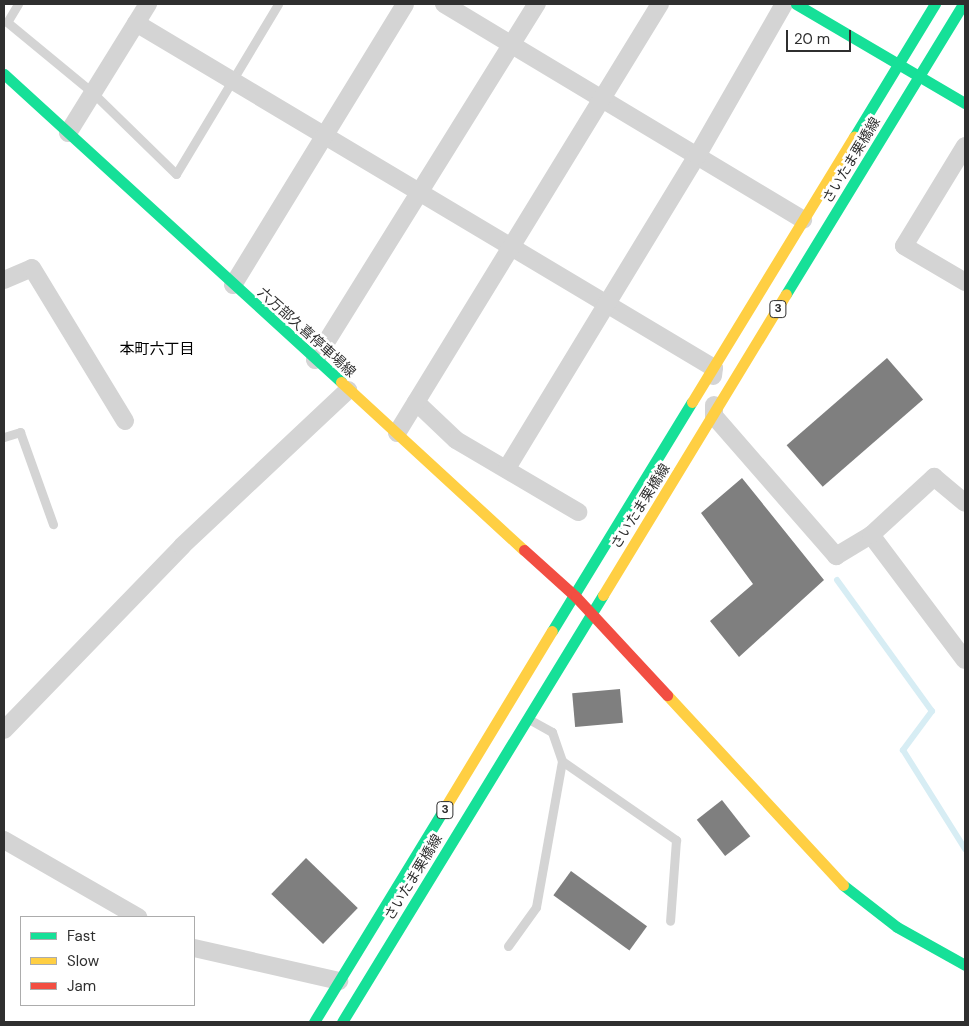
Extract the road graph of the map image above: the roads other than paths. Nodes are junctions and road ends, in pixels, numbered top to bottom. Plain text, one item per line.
1 (18, 4) edge
2 (148, 4) edge
3 (278, 4) edge
4 (406, 4) edge
5 (444, 4) edge
6 (537, 4) edge
7 (660, 4) edge
8 (784, 4) edge
9 (796, 4) edge
10 (935, 4) edge
11 (963, 4) edge
12 (136, 23) junction
13 (512, 44) junction
14 (899, 64) junction
15 (4, 74) edge
16 (919, 76) junction
17 (231, 80) junction
18 (93, 93) junction
19 (602, 99) junction
20 (965, 103) edge
21 (68, 134) junction
22 (324, 137) junction
23 (965, 146) edge
24 (697, 156) junction
25 (418, 194) junction
26 (803, 220) junction
27 (510, 248) junction
28 (4, 280) edge
29 (965, 282) edge
30 (233, 285) junction
31 (604, 303) junction
32 (315, 360) junction
33 (714, 368) junction
34 (348, 390) junction
35 (416, 402) junction
36 (714, 416) junction
37 (125, 422) dead end
38 (397, 434) junction
39 (4, 437) edge
40 (507, 468) junction
41 (965, 503) edge
42 (578, 512) dead end
43 (53, 524) dead end
44 (871, 535) junction
45 (576, 597) junction
46 (591, 612) junction
47 (965, 660) edge
48 (527, 718) junction
49 (4, 730) edge
50 (562, 761) junction
51 (4, 840) edge
52 (136, 916) edge
53 (670, 921) dead end
54 (508, 946) dead end
55 (195, 948) edge
56 (965, 965) edge
57 (339, 981) junction
58 (314, 1022) edge
59 (342, 1022) edge

1 - 18 lane
2 - 12 street
3 - 17 lane
4 - 22 street
5 - 13 street
6 - 13 street
7 - 19 street
8 - 24 street
9 - 14 main road
10 - 14 main road, さいたま栗橋線 / 3
11 - 16 main road, さいたま栗橋線 / 3
12 - 17 street
12 - 18 street
13 - 19 street
13 - 25 street
14 - 16 main road
14 - 26 main road, さいたま栗橋線 / 3
15 - 21 main road, 六万部久喜停車場線
16 - 20 main road
16 - 36 main road, さいたま栗橋線 / 3
17 - 18 lane
17 - 22 street
18 - 21 street
19 - 24 street
19 - 27 street
21 - 30 main road, 六万部久喜停車場線
22 - 25 street
22 - 30 street
23 - 29 street
24 - 26 street
24 - 31 street
25 - 27 street
25 - 32 street
26 - 33 main road, さいたま栗橋線 / 3
27 - 31 street
27 - 35 street
28 - 37 street
30 - 32 main road, 六万部久喜停車場線
31 - 33 street
31 - 40 street
32 - 34 main road, 六万部久喜停車場線
33 - 36 street
33 - 45 main road, さいたま栗橋線 / 3
34 - 38 main road, 六万部久喜停車場線
34 - 49 street
35 - 38 street
35 - 40 street
36 - 44 street
36 - 46 main road, さいたま栗橋線 / 3
38 - 45 main road, 六万部久喜停車場線
39 - 43 lane
40 - 42 street
41 - 44 street
44 - 47 street
45 - 46 main road, 六万部久喜停車場線
45 - 57 main road, さいたま栗橋線 / 3
46 - 48 main road, さいたま栗橋線 / 3
46 - 56 main road, 六万部久喜停車場線
48 - 50 lane
48 - 59 main road, さいたま栗橋線 / 3
50 - 53 lane
50 - 54 lane
51 - 52 street
55 - 57 street
57 - 58 main road, さいたま栗橋線 / 3

